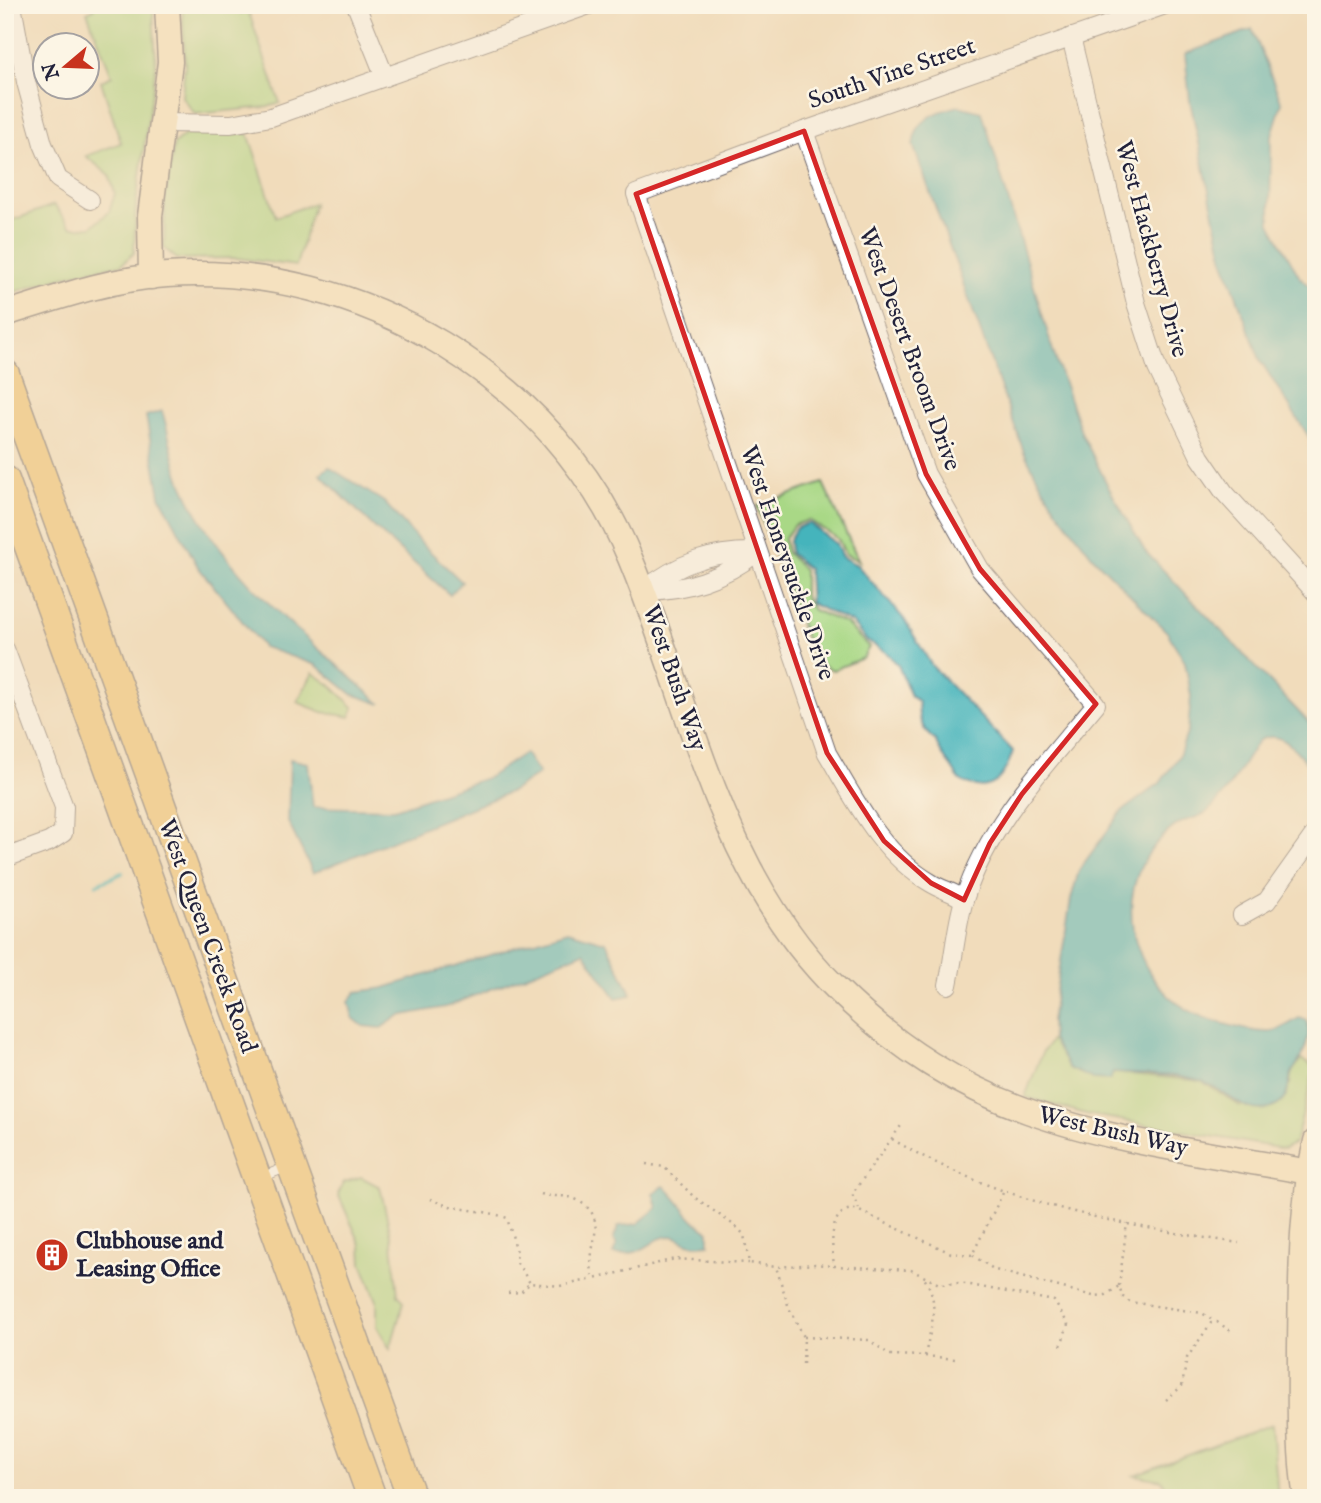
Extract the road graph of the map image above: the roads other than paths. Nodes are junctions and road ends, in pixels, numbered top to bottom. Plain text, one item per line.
1 (12, 5) edge
2 (167, 5) edge
3 (356, 5) edge
4 (589, 5) edge
5 (1165, 5) edge
6 (566, 9) edge
7 (1071, 37) junction
8 (385, 77) junction
9 (163, 123) junction
10 (804, 131) junction
11 (636, 194) joint
12 (90, 200) dead end
13 (151, 277) junction
14 (5, 314) edge
15 (5, 374) edge
16 (5, 480) edge
17 (757, 552) junction
18 (643, 591) junction
19 (1316, 593) edge
20 (5, 649) edge
21 (1316, 832) edge
22 (5, 858) edge
23 (964, 900) junction
24 (1242, 915) dead end
25 (948, 985) dead end
26 (1316, 1141) edge
27 (289, 1166) junction
28 (1309, 1172) junction
29 (258, 1179) junction
30 (1311, 1384) edge
31 (372, 1498) edge
32 (412, 1498) edge
33 (1306, 1498) edge

1 - 12 street
2 - 9 street
3 - 8 street
4 - 6 street
5 - 7 street, South Vine Street
6 - 8 street
7 - 10 street, South Vine Street
7 - 19 street, West Hackberry Drive
8 - 9 street
9 - 13 street
10 - 11 street, South Vine Street
10 - 23 street, West Desert Broom Drive
11 - 17 street, West Honeysuckle Drive
13 - 14 street, West Bush Way
13 - 18 street, West Bush Way
15 - 27 main road, West Queen Creek Road
16 - 29 main road, West Queen Creek Road
17 - 18 street
17 - 23 street, West Honeysuckle Drive
18 - 28 street, West Bush Way
20 - 22 street
21 - 24 street
23 - 25 street
26 - 28 street
27 - 29 lane
27 - 32 main road, West Queen Creek Road
28 - 30 street
29 - 31 main road, West Queen Creek Road
30 - 33 street

